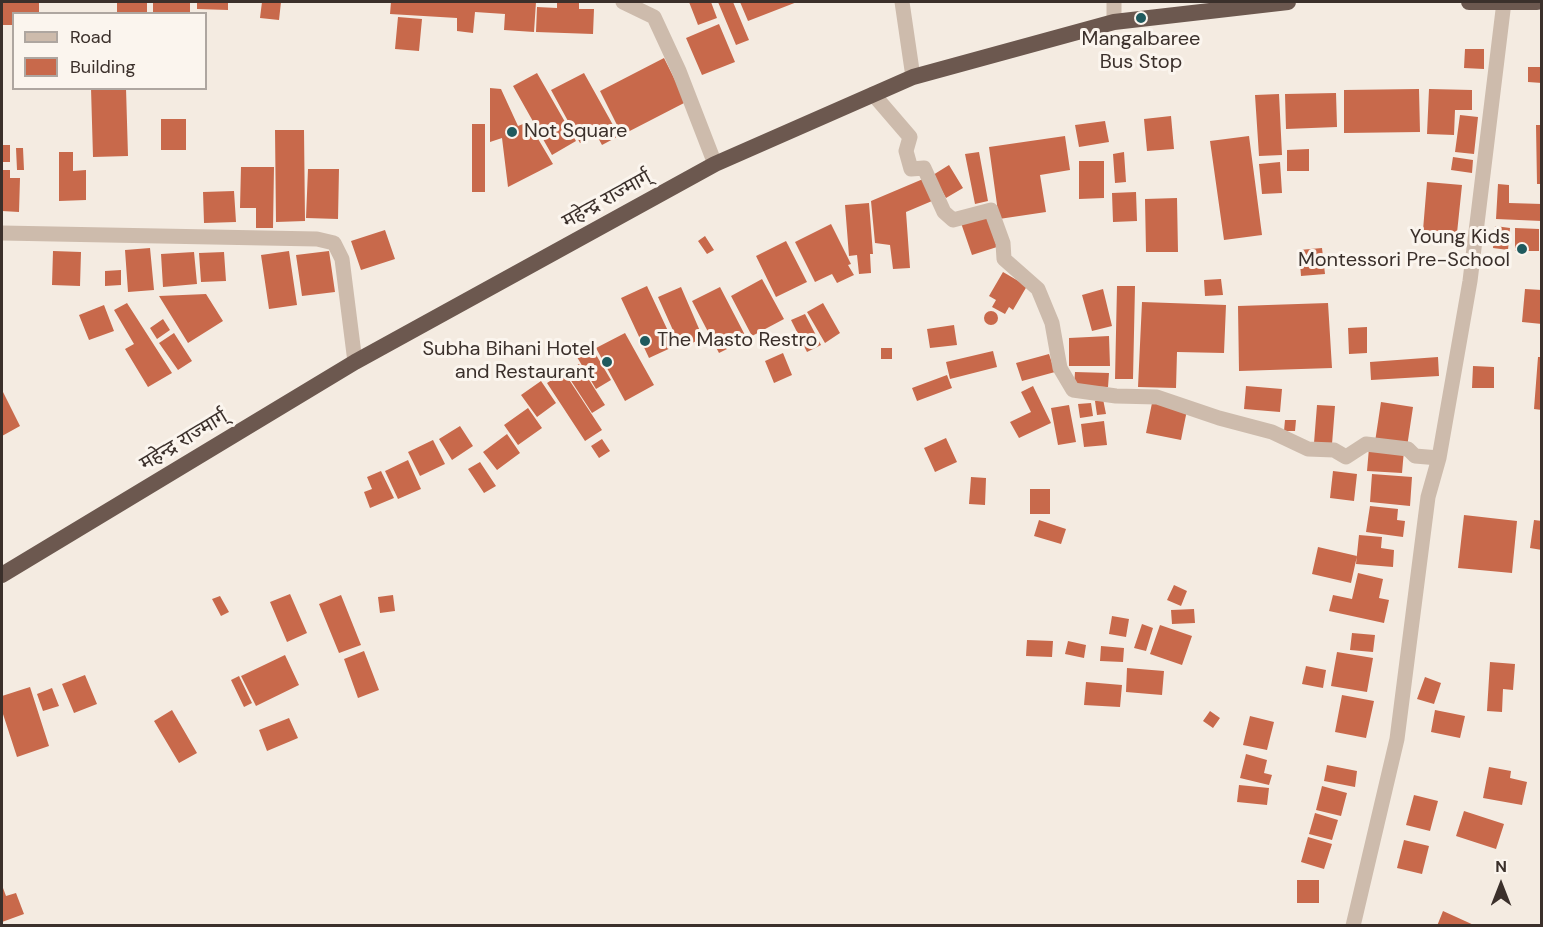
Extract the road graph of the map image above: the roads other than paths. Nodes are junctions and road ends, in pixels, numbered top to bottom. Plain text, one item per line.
1 (623, 2) edge
2 (902, 2) edge
3 (1114, 2) edge
4 (1288, 2) edge
5 (1469, 2) edge
6 (1504, 2) edge
7 (1537, 2) edge
8 (643, 5) edge
9 (1114, 22) junction
10 (913, 77) junction
11 (873, 94) junction
12 (715, 164) junction
13 (2, 233) edge
14 (355, 362) junction
15 (1439, 458) junction
16 (2, 575) edge
17 (1353, 926) edge

1 - 8 street
2 - 10 street
3 - 9 street
4 - 9 highway, महेन्द्र राज्मार्ग्
5 - 6 highway
6 - 7 highway
6 - 15 street
8 - 12 street
9 - 10 highway, महेन्द्र राज्मार्ग्
10 - 11 highway, महेन्द्र राज्मार्ग्
11 - 12 highway, महेन्द्र राज्मार्ग्
11 - 15 street
12 - 14 highway, महेन्द्र राज्मार्ग्
13 - 14 street
14 - 16 highway, महेन्द्र राज्मार्ग्
15 - 17 street

